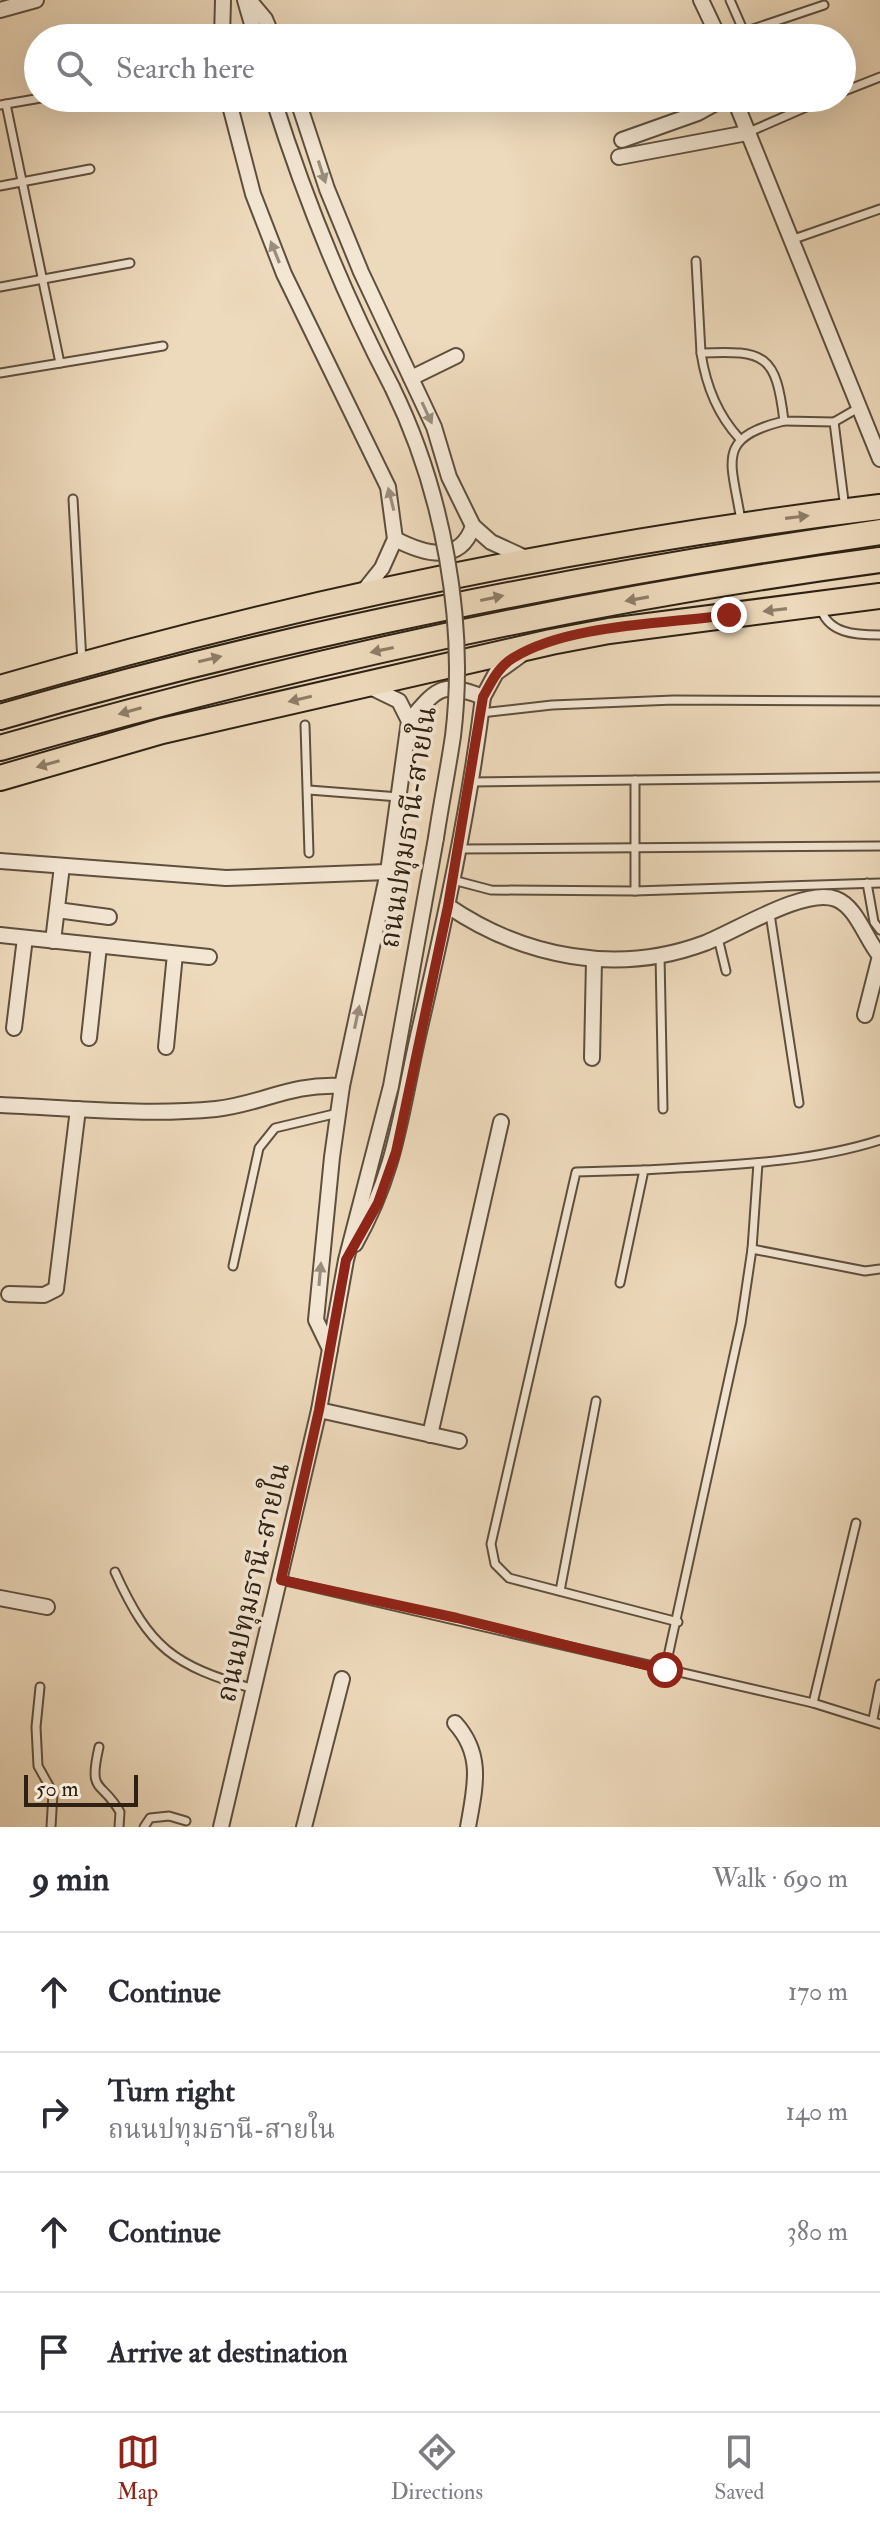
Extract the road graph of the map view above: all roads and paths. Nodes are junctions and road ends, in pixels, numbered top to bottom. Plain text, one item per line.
1 (36, 0) edge
2 (223, 0) edge
3 (247, 0) edge
4 (701, 0) edge
5 (730, 0) edge
6 (824, 5) dead end
7 (0, 10) edge
8 (222, 24) edge
9 (253, 24) edge
10 (267, 24) edge
11 (712, 24) edge
12 (740, 24) edge
13 (768, 24) edge
14 (880, 77) edge
15 (856, 86) edge
16 (24, 101) edge
17 (3, 105) edge
18 (232, 112) edge
19 (277, 112) edge
20 (302, 112) edge
21 (700, 112) edge
22 (739, 112) edge
23 (795, 112) edge
24 (747, 133) junction
25 (622, 140) dead end
26 (619, 157) dead end
27 (90, 169) dead end
28 (23, 181) junction
29 (0, 186) edge
30 (880, 209) edge
31 (791, 240) junction
32 (696, 261) dead end
33 (130, 263) dead end
34 (43, 279) junction
35 (0, 287) edge
36 (163, 346) dead end
37 (701, 353) junction
38 (456, 356) dead end
39 (60, 363) junction
40 (0, 373) edge
41 (411, 378) junction
42 (860, 407) junction
43 (784, 421) junction
44 (834, 422) junction
45 (875, 430) edge
46 (739, 438) junction
47 (880, 459) edge
48 (73, 499) dead end
49 (880, 507) edge
50 (845, 511) junction
51 (742, 524) junction
52 (473, 526) junction
53 (880, 532) edge
54 (395, 539) junction
55 (767, 549) junction
56 (595, 550) junction
57 (880, 560) edge
58 (532, 561) junction
59 (772, 575) junction
60 (362, 594) junction
61 (880, 596) edge
62 (819, 604) junction
63 (609, 631) junction
64 (880, 635) edge
65 (551, 642) junction
66 (82, 664) junction
67 (362, 685) junction
68 (0, 688) edge
69 (483, 697) junction
70 (880, 701) edge
71 (481, 713) junction
72 (0, 717) edge
73 (409, 721) junction
74 (305, 725) dead end
75 (0, 748) edge
76 (880, 777) edge
77 (0, 778) edge
78 (635, 780) junction
79 (471, 782) junction
80 (309, 790) junction
81 (399, 797) junction
82 (880, 846) edge
83 (459, 849) junction
84 (635, 849) junction
85 (309, 853) dead end
86 (0, 861) edge
87 (62, 866) junction
88 (388, 872) junction
89 (453, 880) junction
90 (867, 883) junction
91 (880, 883) edge
92 (635, 891) junction
93 (448, 906) junction
94 (57, 910) junction
95 (770, 914) junction
96 (109, 917) dead end
97 (880, 930) edge
98 (0, 935) edge
99 (718, 937) junction
100 (25, 938) junction
101 (53, 941) junction
102 (99, 946) junction
103 (660, 953) junction
104 (175, 954) junction
105 (209, 957) dead end
106 (594, 960) junction
107 (726, 971) dead end
108 (865, 1015) dead end
109 (14, 1028) dead end
110 (89, 1038) dead end
111 (166, 1047) dead end
112 (592, 1058) dead end
113 (342, 1086) junction
114 (799, 1103) dead end
115 (0, 1105) edge
116 (78, 1109) junction
117 (663, 1109) dead end
118 (338, 1113) junction
119 (501, 1122) dead end
120 (880, 1140) edge
121 (758, 1163) junction
122 (644, 1170) junction
123 (752, 1249) junction
124 (346, 1260) junction
125 (233, 1266) dead end
126 (880, 1269) edge
127 (620, 1283) dead end
128 (9, 1294) dead end
129 (330, 1349) junction
130 (596, 1401) dead end
131 (319, 1410) junction
132 (430, 1435) junction
133 (459, 1441) dead end
134 (856, 1523) dead end
135 (115, 1572) dead end
136 (281, 1580) junction
137 (560, 1591) junction
138 (0, 1598) edge
139 (47, 1607) dead end
140 (678, 1622) junction
141 (665, 1670) junction
142 (342, 1679) dead end
143 (880, 1684) edge
144 (40, 1687) dead end
145 (254, 1689) junction
146 (813, 1703) junction
147 (876, 1722) edge
148 (455, 1723) dead end
149 (99, 1747) dead end
150 (186, 1821) dead end
151 (51, 1827) edge
152 (119, 1827) edge
153 (144, 1827) edge
154 (221, 1827) edge
155 (304, 1827) edge
156 (468, 1827) edge

1 - 7 street
2 - 8 street
3 - 9 street
3 - 10 street
4 - 11 street
5 - 12 lane
6 - 13 lane
14 - 15 lane
16 - 17 lane
17 - 28 lane
54 -> 18 street
19 - 124 street, ถนนปทุมธานี-สายใน, bridge
20 -> 41 street
21 - 25 street
22 - 24 street
23 - 24 lane
24 - 26 street
24 - 31 street
27 - 28 lane
28 - 29 lane
28 - 34 lane
30 - 31 lane
31 - 42 street
32 - 37 lane
33 - 34 lane
34 - 35 lane
34 - 39 lane
36 - 39 lane
37 - 43 lane
37 - 46 lane
38 - 41 street
39 - 40 lane
41 -> 52 street
42 - 44 lane
42 - 45 street
43 - 44 lane
43 - 46 lane
44 - 50 lane
45 - 47 street
46 - 51 lane
48 - 66 lane
49 - 50 main road
51 -> 50 main road
51 - 56 main road
52 - 54 street
52 - 58 street
53 - 55 main road
54 - 60 street
55 - 56 main road
72 -> 55 main road
56 - 58 main road
57 - 59 main road
58 - 60 main road
59 - 63 main road
59 -> 75 main road
60 - 66 main road
61 - 62 main road
62 -> 63 main road
62 - 64 lane
63 - 65 main road
65 - 67 main road
65 - 69 street
66 - 68 main road
67 - 73 street, ถนนปทุมธานี-สายใน
67 -> 77 main road
69 - 71 street
69 - 73 street
70 - 71 lane
71 - 79 street
73 - 81 street, ถนนปทุมธานี-สายใน
74 - 80 lane
76 - 78 lane
78 - 79 lane
78 - 84 lane
79 - 83 street
80 - 81 lane
80 - 85 lane
81 - 88 street, ถนนปทุมธานี-สายใน
82 - 84 lane
83 - 84 lane
83 - 89 street
84 - 92 lane
86 - 87 street
87 - 88 street
87 - 94 street
113 -> 88 street, ถนนปทุมธานี-สายใน
89 - 92 lane
89 - 93 street
90 - 91 lane
90 - 92 lane
90 - 97 lane
93 - 106 street
93 - 124 street
94 - 96 street
94 - 101 street
95 - 99 street
95 - 108 street
95 - 114 lane
98 - 100 street
99 - 103 street
99 - 107 lane
100 - 101 street
100 - 109 street
101 - 102 street
102 - 104 street
102 - 110 street
103 - 106 street
103 - 117 lane
104 - 105 street
104 - 111 street
106 - 112 street
113 - 116 street
113 - 118 street, ถนนปทุมธานี-สายใน
115 - 116 street
116 - 128 street
118 - 125 lane
129 -> 118 street, ถนนปทุมธานี-สายใน
119 - 132 street
120 - 121 lane
121 - 122 lane
121 - 123 lane
122 - 127 lane
122 - 137 lane
123 - 126 lane
123 - 140 lane
124 - 129 street, ถนนปทุมธานี-สายใน
129 - 131 street, ถนนปทุมธานี-สายใน
130 - 137 lane
131 - 132 street
131 - 136 street, ถนนปทุมธานี-สายใน
132 - 133 street
134 - 146 lane
135 - 145 lane
136 - 141 lane
136 - 145 street, ถนนปทุมธานี-สายใน
137 - 140 lane
138 - 139 street
140 - 141 lane
141 - 146 lane
142 - 155 street
143 - 147 lane
144 - 151 lane
145 - 154 street, ถนนปทุมธานี-สายใน
146 - 147 lane
148 - 156 street
149 - 152 lane
150 - 153 lane

